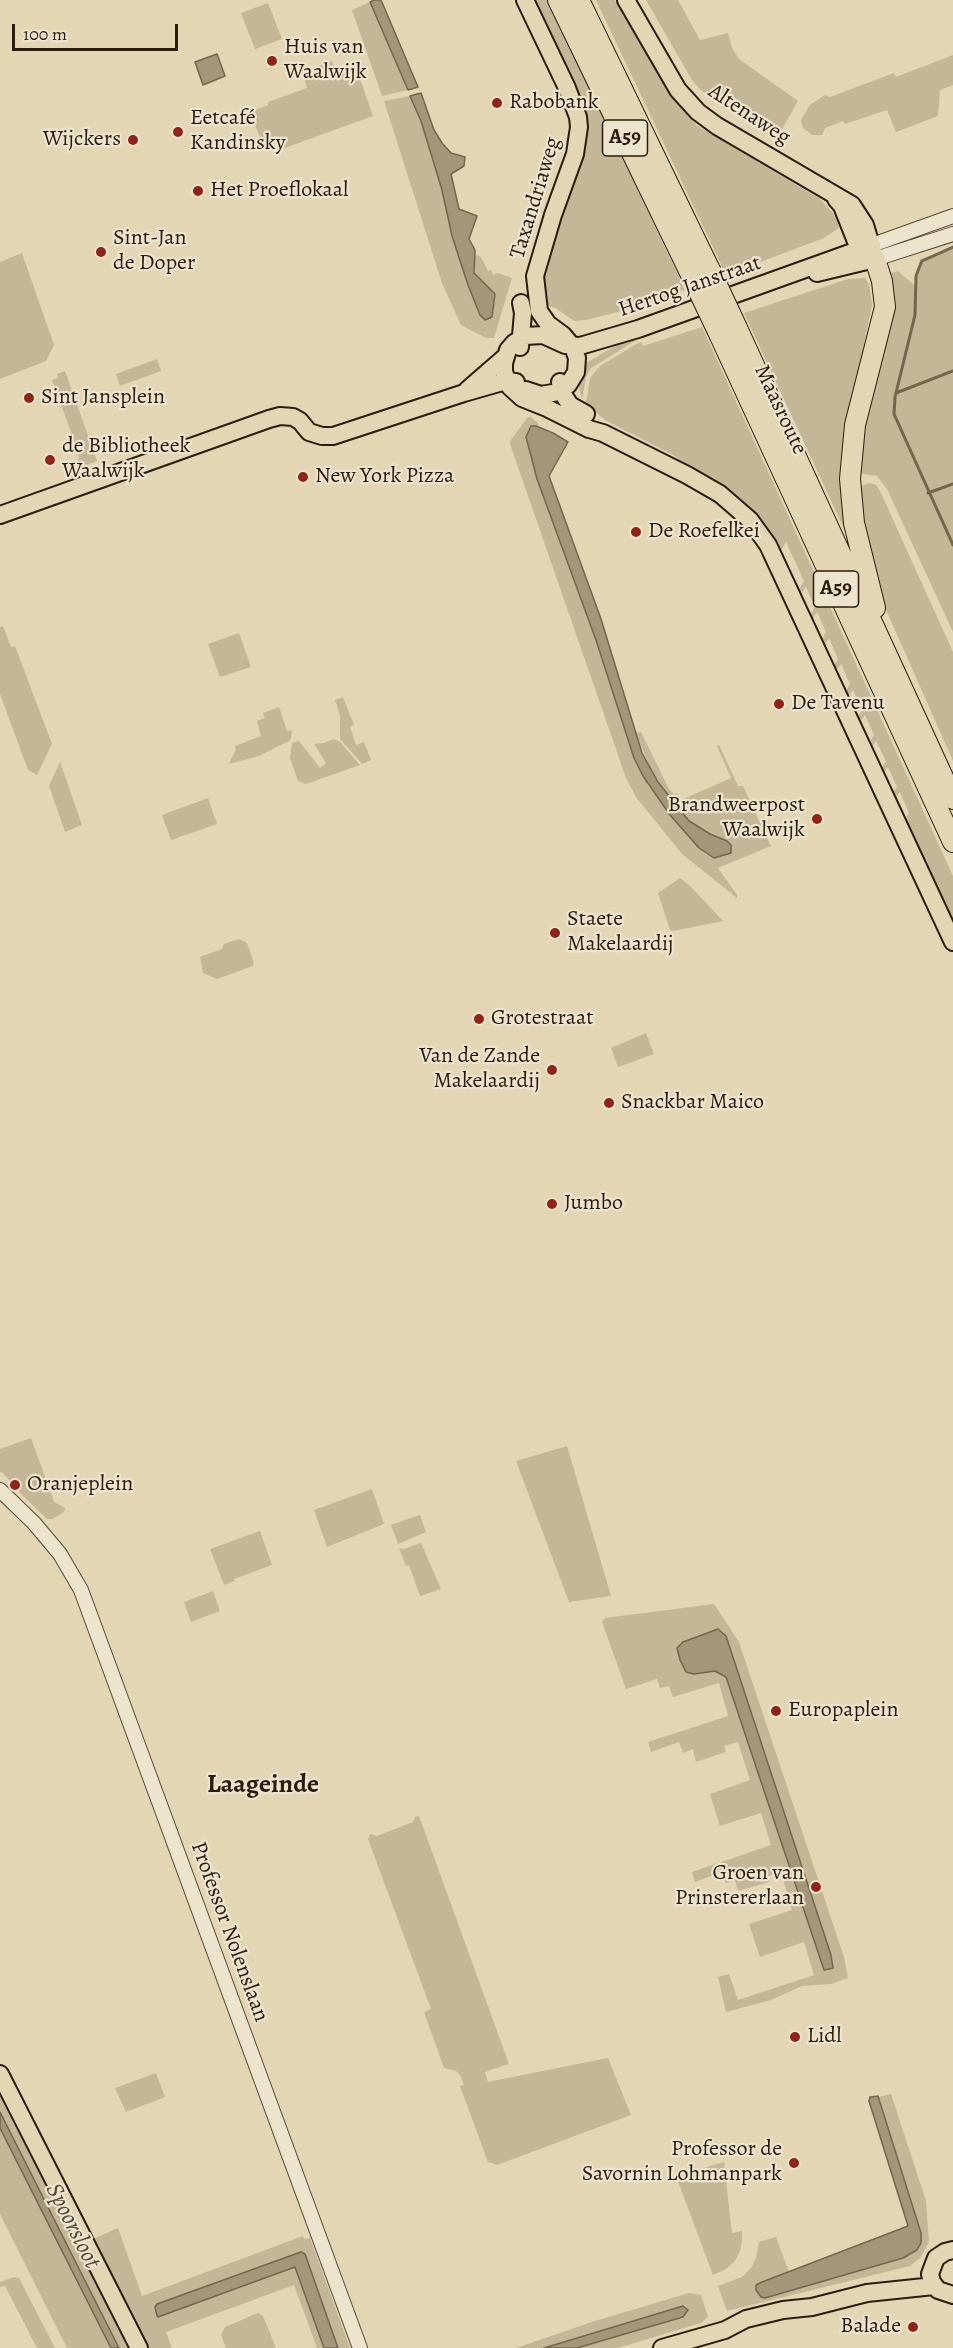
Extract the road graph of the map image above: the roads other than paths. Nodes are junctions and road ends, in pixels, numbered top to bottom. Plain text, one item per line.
1 (525, 0) edge
2 (558, 0) edge
3 (579, 0) edge
4 (626, 0) edge
5 (953, 216) edge
6 (953, 234) edge
7 (869, 251) junction
8 (701, 273) junction
9 (535, 276) junction
10 (728, 332) junction
11 (564, 340) junction
12 (599, 341) junction
13 (513, 346) junction
14 (577, 364) junction
15 (513, 385) junction
16 (566, 386) junction
17 (464, 393) junction
18 (603, 434) junction
19 (0, 515) edge
20 (886, 654) junction
21 (953, 799) edge
22 (953, 842) edge
23 (953, 942) edge
24 (0, 1490) edge
25 (0, 2074) edge
26 (953, 2250) edge
27 (932, 2278) junction
28 (953, 2295) edge
29 (139, 2348) edge
30 (360, 2348) edge
31 (662, 2348) edge

1 - 9 main road, Taxandriaweg
2 - 8 highway, Maasroute / A59
3 - 8 highway, Maasroute / A59
4 - 7 main road, Altenaweg
5 - 7 street
6 - 7 street
7 - 12 main road, Hertog Janstraat
7 - 20 highway, A59
8 - 10 highway, Maasroute / A59, bridge
9 - 11 main road, Taxandriaweg
9 - 13 main road, Taxandriaweg
10 - 20 highway, Maasroute / A59
10 - 22 highway, Maasroute / A59
11 - 12 main road, Hertog Janstraat
11 - 13 main road, Hertog Janstraat
11 - 14 main road
11 - 16 main road
12 - 14 main road, Hertog Janstraat
13 - 15 main road
13 - 15 main road
13 - 17 main road
14 - 16 main road
15 - 16 main road
15 - 17 main road
15 - 18 main road
16 - 18 main road
17 - 19 main road
18 - 23 main road
20 - 21 highway, Maasroute / A59
24 - 30 street, Professor Nolenslaan
25 - 29 main road
26 - 27 main road
27 - 28 main road
27 - 31 main road

